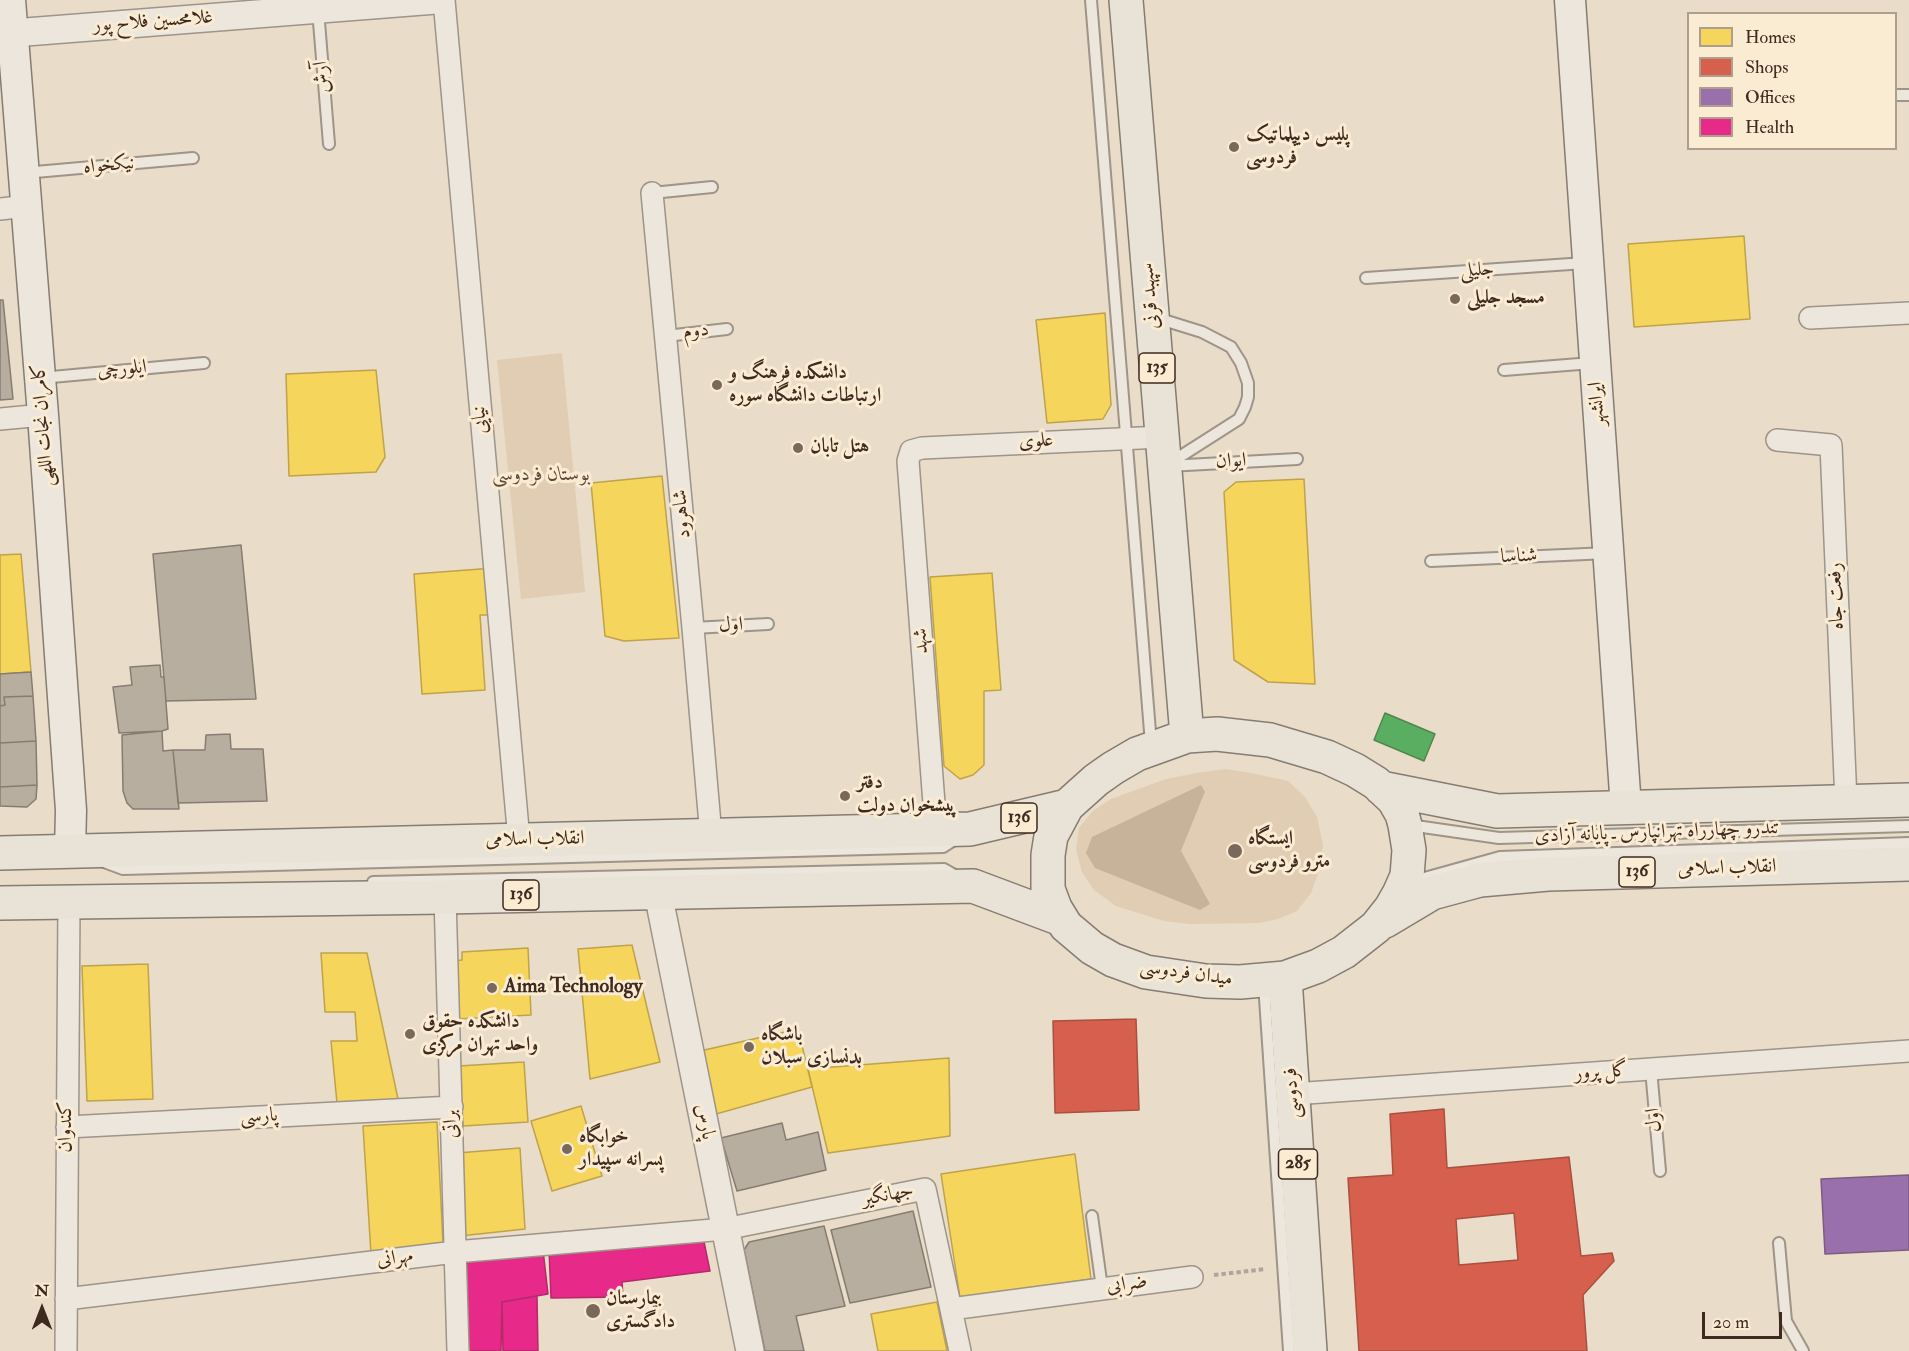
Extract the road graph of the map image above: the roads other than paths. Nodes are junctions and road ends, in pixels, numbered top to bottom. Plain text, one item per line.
1 (10, 0) edge
2 (436, 0) edge
3 (444, 0) edge
4 (1091, 0) edge
5 (1126, 0) edge
6 (1570, 0) edge
7 (318, 9) junction
8 (13, 33) junction
9 (329, 144) dead end
10 (194, 158) dead end
11 (24, 173) junction
12 (712, 187) dead end
13 (652, 193) joint
14 (13, 208) edge
15 (1588, 263) junction
16 (1366, 278) dead end
17 (1909, 313) edge
18 (1152, 317) junction
19 (1810, 318) dead end
20 (727, 328) dead end
21 (666, 336) junction
22 (204, 363) dead end
23 (1595, 363) junction
24 (1504, 370) dead end
25 (40, 378) junction
26 (43, 415) junction
27 (0, 419) edge
28 (1125, 438) junction
29 (1777, 440) dead end
30 (911, 451) joint
31 (1164, 452) junction
32 (1297, 459) dead end
33 (1608, 553) junction
34 (1431, 561) dead end
35 (768, 624) dead end
36 (693, 628) junction
37 (1187, 736) junction
38 (1152, 748) junction
39 (1381, 788) junction
40 (1909, 800) edge
41 (1846, 802) junction
42 (1067, 806) junction
43 (1626, 808) junction
44 (1406, 825) junction
45 (1909, 826) edge
46 (936, 830) junction
47 (970, 830) junction
48 (711, 836) junction
49 (519, 840) junction
50 (1909, 843) edge
51 (70, 851) junction
52 (0, 853) edge
53 (1909, 864) edge
54 (361, 882) dead end
55 (1404, 883) junction
56 (973, 886) junction
57 (112, 890) dead end
58 (658, 892) junction
59 (446, 897) junction
60 (69, 902) junction
61 (0, 903) edge
62 (1061, 920) junction
63 (1376, 927) junction
64 (1274, 979) junction
65 (1909, 1051) edge
66 (1651, 1069) junction
67 (1293, 1094) junction
68 (452, 1107) junction
69 (67, 1127) junction
70 (1660, 1172) dead end
71 (1092, 1216) dead end
72 (725, 1229) junction
73 (1779, 1243) dead end
74 (455, 1252) junction
75 (1192, 1277) road end
76 (1102, 1288) junction
77 (66, 1299) junction
78 (951, 1309) junction
79 (66, 1351) edge
80 (458, 1351) edge
81 (750, 1351) edge
82 (960, 1351) edge
83 (1288, 1351) edge
84 (1310, 1351) edge
85 (1803, 1351) edge

1 - 8 main road, کامران نجات اللهی
2 - 7 street, غلامحسین فلاح‌ پور
3 - 49 street, نیایی
4 - 28 lane
5 - 18 main road, سپهبد قرنی / 135
6 - 15 main road, ایرانشهر
7 - 8 street, غلامحسین فلاح‌ پور
7 - 9 lane, آرش
8 - 11 main road, کامران نجات اللهی
10 - 11 lane, نیکخواه
11 - 14 main road, کامران نجات اللهی
12 - 13 lane
13 - 21 street, شاهرود
14 - 25 main road, کامران نجات اللهی
15 - 16 lane, جلیلی
15 - 23 main road, ایرانشهر
17 - 19 street
18 - 31 main road, سپهبد قرنی / 135
18 - 31 lane
20 - 21 lane, دوم
21 - 36 street, شاهرود
22 - 25 lane, ایلورچی
23 - 24 lane
23 - 33 main road, ایرانشهر
25 - 26 main road, کامران نجات اللهی
26 - 27 street
26 - 51 main road, کامران نجات اللهی
28 - 30 street, علوی
28 - 31 street, علوی
28 - 38 lane
29 - 41 street, رفعت جاه
30 - 46 street, شهد
31 - 32 lane, ایوان
31 - 37 main road, سپهبد قرنی / 135
33 - 34 lane, شناسا
33 - 43 main road, ایرانشهر
35 - 36 lane, اول
36 - 48 street, شاهرود
37 - 38 main road, میدان فردوسی
37 - 39 main road, میدان فردوسی
38 - 42 main road, میدان فردوسی
39 - 43 main road
39 - 44 main road, میدان فردوسی
40 - 41 main road
41 - 43 main road
42 - 47 main road, انقلاب اسلامی / 136
42 - 62 main road, میدان فردوسی
44 - 45 lane, تندرو چهارراه تهرانپارس ـ پایانه آزادی
44 - 55 main road, میدان فردوسی
46 - 47 main road, انقلاب اسلامی / 136
46 - 48 main road, انقلاب اسلامی / 136
47 - 51 lane
48 - 49 main road, انقلاب اسلامی / 136
49 - 51 main road, انقلاب اسلامی / 136
50 - 55 lane
51 - 52 main road, انقلاب اسلامی / 136
51 - 60 main road
53 - 63 main road, انقلاب اسلامی / 136
54 - 56 lane
55 - 63 main road, میدان فردوسی
56 - 58 main road, 136
56 - 62 main road, 136
57 - 60 lane
58 - 59 main road, 136
58 - 72 street, پارس
59 - 60 main road, 136
59 - 68 street, براتی
60 - 61 main road, 136
60 - 69 street, کندوان
62 - 64 main road, میدان فردوسی
63 - 64 main road, میدان فردوسی
64 - 67 main road, فردوسی / 285
64 - 83 lane, فردوسی
65 - 66 street, گل پرور
66 - 67 street, گل پرور
66 - 70 lane, اول
67 - 84 main road, فردوسی / 285
68 - 69 street, پارسی
68 - 74 street, براتی
69 - 77 street, کندوان
71 - 76 lane
72 - 74 street, مهرانی
72 - 78 street, جهانگیر
72 - 81 street, پارس
73 - 85 lane
74 - 77 street, مهرانی
74 - 80 street, براتی
75 - 76 street, ضرابی
76 - 78 street, ضرابی
77 - 79 street, کندوان
78 - 82 street, جهانگیر

